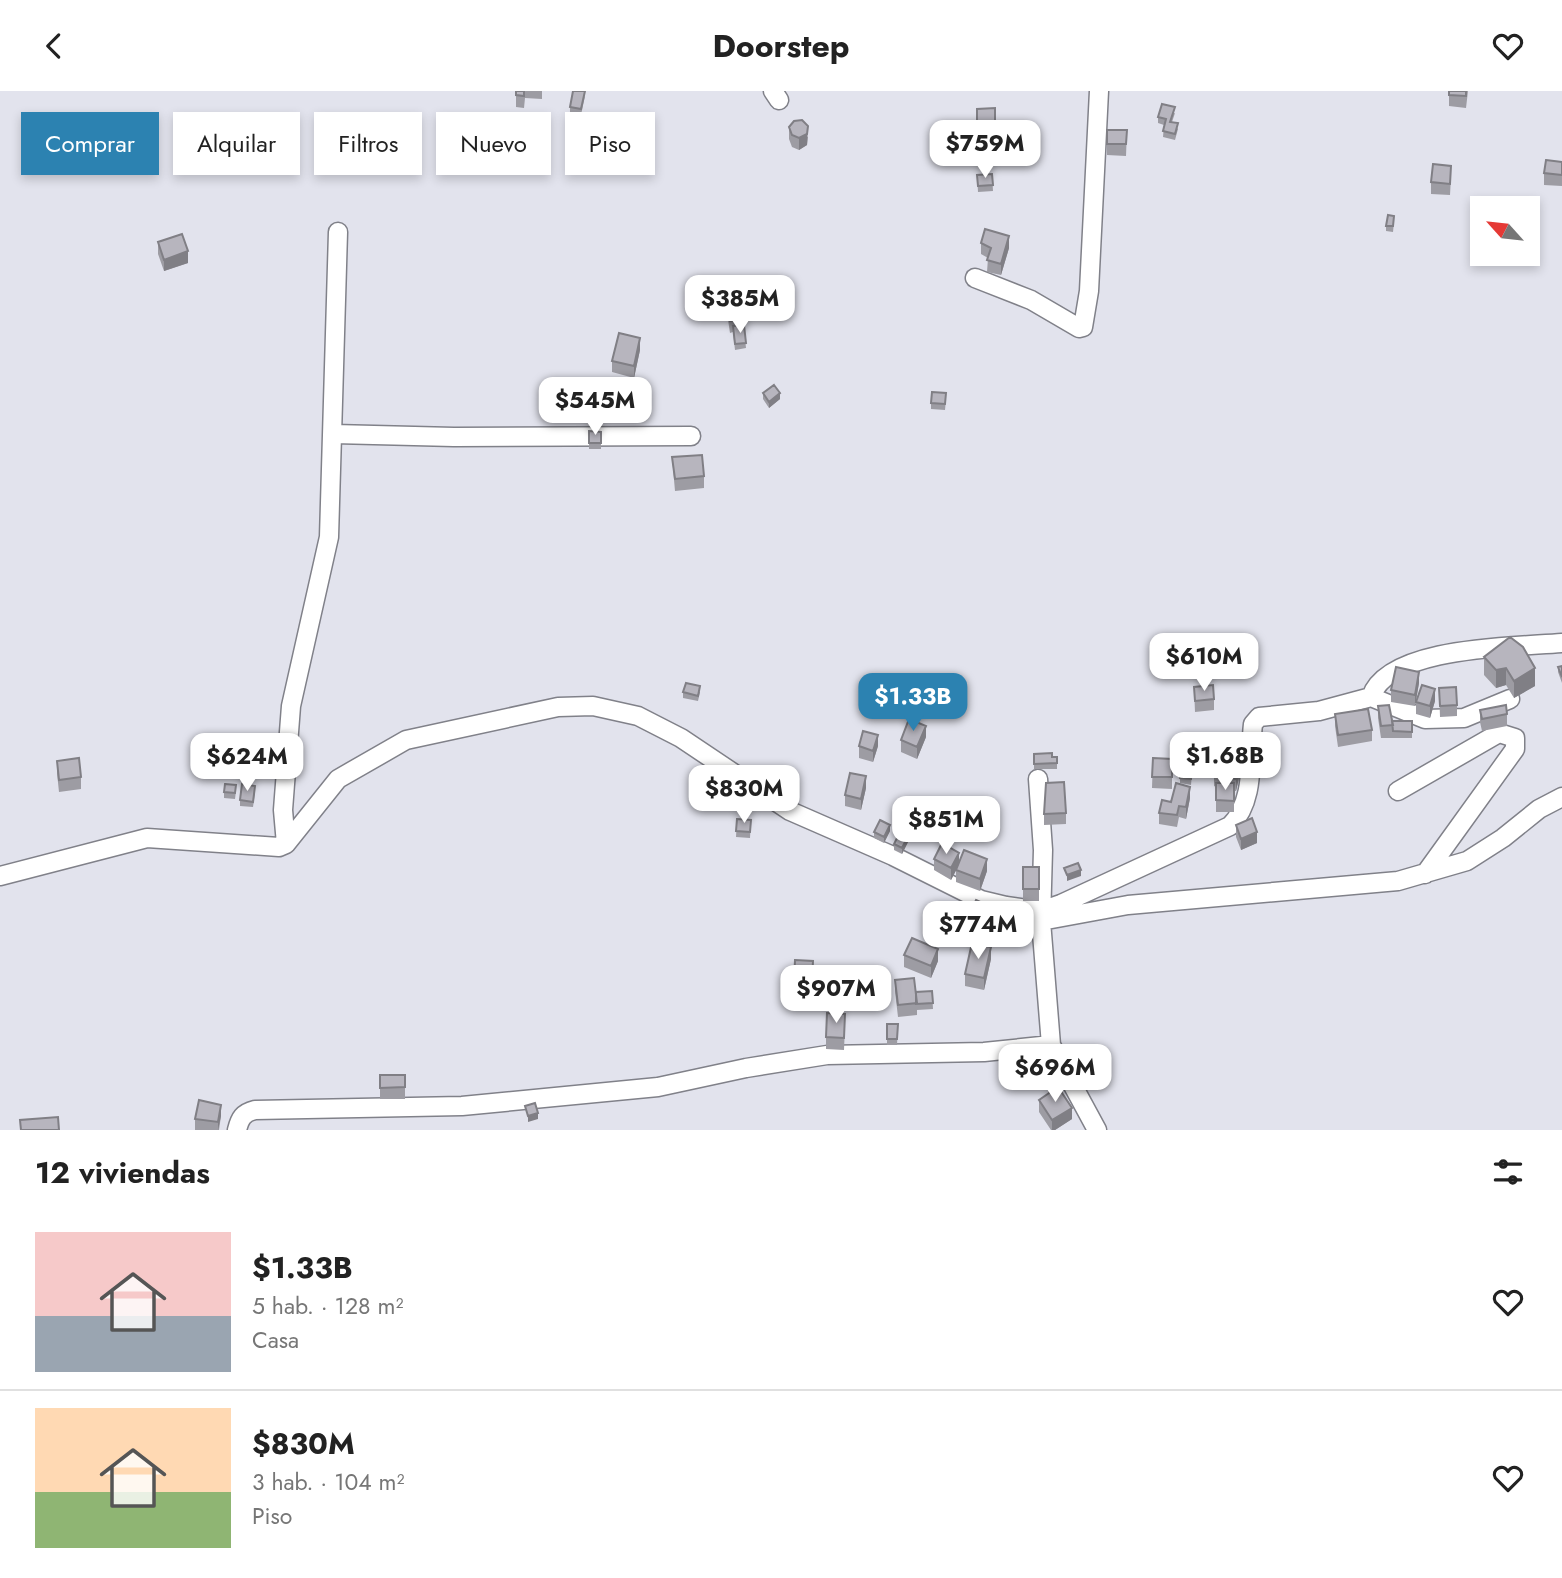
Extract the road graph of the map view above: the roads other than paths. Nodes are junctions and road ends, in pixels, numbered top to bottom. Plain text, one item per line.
1 (1100, 91) edge
2 (338, 232) dead end
3 (975, 278) dead end
4 (334, 433) junction
5 (691, 436) dead end
6 (1562, 643) edge
7 (1371, 697) junction
8 (1510, 699) dead end
9 (1038, 779) dead end
10 (1398, 791) dead end
11 (1562, 797) edge
12 (286, 844) junction
13 (1425, 874) junction
14 (0, 876) edge
15 (1041, 916) junction
16 (1051, 1045) junction
17 (237, 1130) edge
18 (1097, 1130) edge

1 - 3 street
2 - 4 street
4 - 5 street
4 - 12 street
6 - 7 street
7 - 8 street
7 - 15 street
9 - 15 street
10 - 13 street
11 - 13 street
12 - 14 street
12 - 15 street
13 - 15 street
15 - 16 street
16 - 17 street
16 - 18 street

